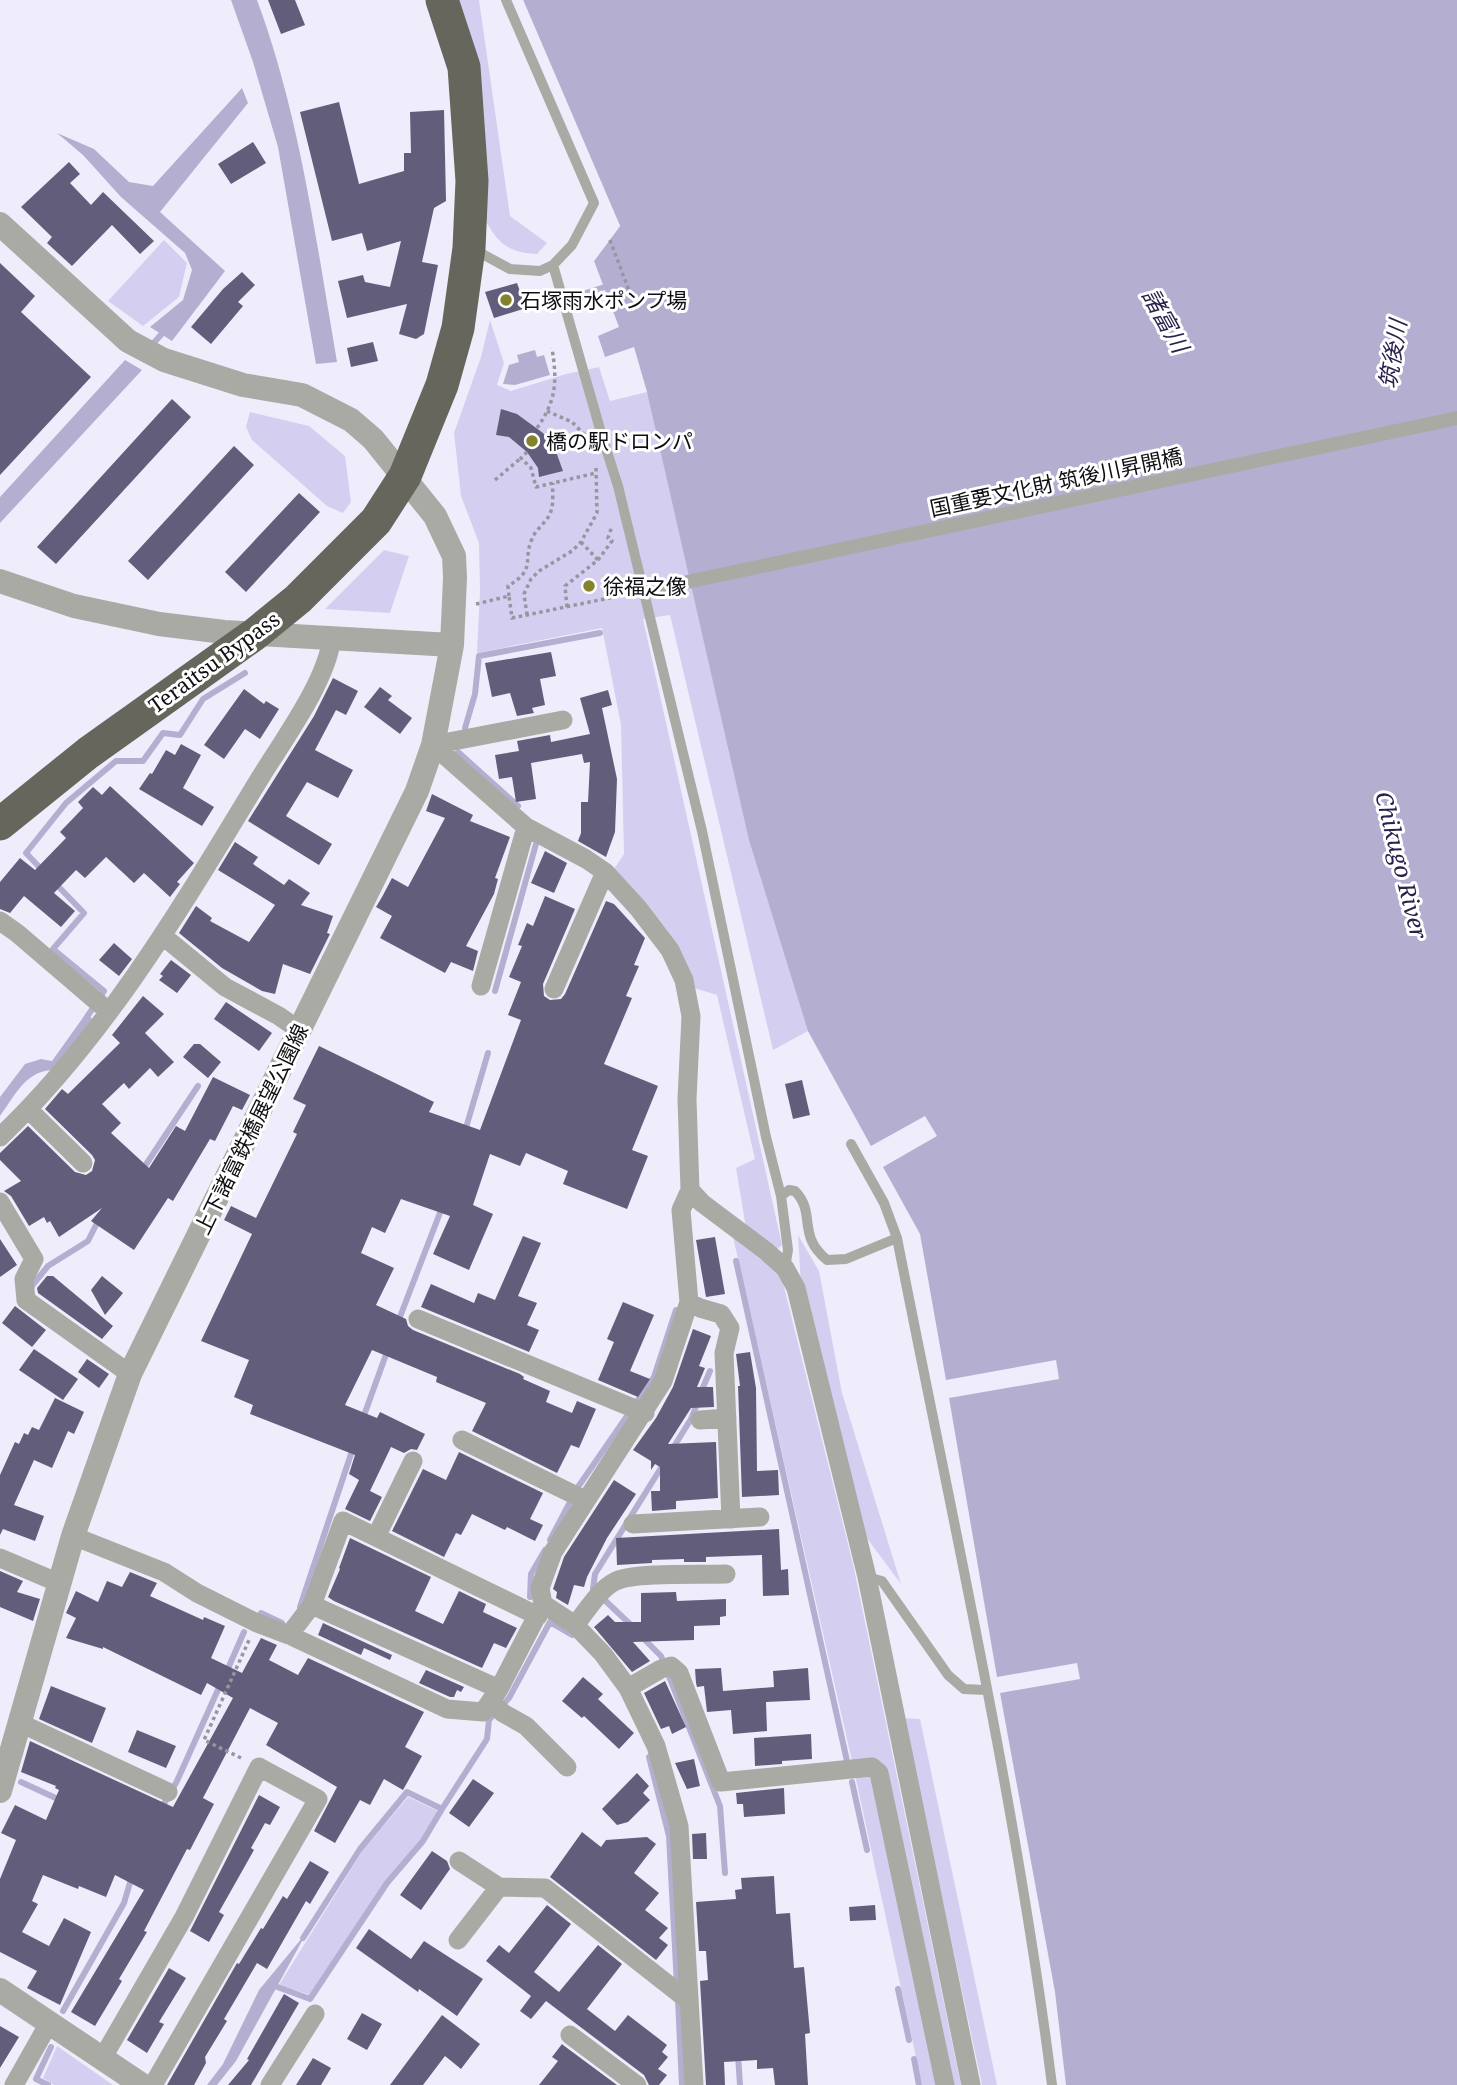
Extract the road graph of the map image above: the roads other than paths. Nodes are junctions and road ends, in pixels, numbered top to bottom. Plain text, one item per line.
1 (442, 0) edge
2 (506, 0) edge
3 (0, 224) edge
4 (469, 248) junction
5 (554, 265) junction
6 (1457, 418) edge
7 (405, 476) junction
8 (0, 581) edge
9 (664, 587) dead end
10 (255, 634) junction
11 (332, 637) junction
12 (452, 645) junction
13 (563, 720) dead end
14 (433, 745) junction
15 (0, 824) edge
16 (526, 827) junction
17 (605, 872) junction
18 (0, 921) edge
19 (163, 936) junction
20 (481, 986) dead end
21 (554, 989) dead end
22 (108, 1011) junction
23 (299, 1030) junction
24 (29, 1110) junction
25 (0, 1137) edge
26 (851, 1144) dead end
27 (83, 1163) dead end
28 (690, 1190) junction
29 (781, 1196) junction
30 (0, 1202) edge
31 (897, 1237) junction
32 (785, 1268) junction
33 (689, 1302) junction
34 (418, 1319) dead end
35 (130, 1374) junction
36 (637, 1410) junction
37 (727, 1418) junction
38 (700, 1420) dead end
39 (463, 1440) dead end
40 (414, 1461) dead end
41 (576, 1496) junction
42 (760, 1517) dead end
43 (731, 1519) junction
44 (633, 1524) dead end
45 (72, 1536) junction
46 (376, 1537) junction
47 (0, 1558) edge
48 (726, 1574) dead end
49 (867, 1577) junction
50 (59, 1583) junction
51 (312, 1605) junction
52 (541, 1610) junction
53 (576, 1625) junction
54 (289, 1635) junction
55 (628, 1688) junction
56 (986, 1690) junction
57 (497, 1701) junction
58 (20, 1723) junction
59 (4, 1761) edge
60 (567, 1767) dead end
61 (0, 1791) edge
62 (168, 1792) dead end
63 (459, 1861) dead end
64 (499, 1887) junction
65 (458, 1940) dead end
66 (0, 1990) edge
67 (681, 1995) junction
68 (315, 2014) dead end
69 (49, 2023) junction
70 (570, 2035) dead end
71 (102, 2059) junction
72 (14, 2085) edge
73 (142, 2085) edge
74 (153, 2085) edge
75 (270, 2085) edge
76 (637, 2085) edge
77 (694, 2085) edge
78 (945, 2085) edge
79 (971, 2085) edge
80 (1052, 2085) edge

1 - 4 highway, Teraitsu Bypass
2 - 5 lane
3 - 7 street, 上下諸富鉄橋展望公園線
4 - 5 lane
4 - 7 highway, Teraitsu Bypass
5 - 29 lane
6 - 9 street, 国重要文化財 筑後川昇開橋
7 - 10 highway, Teraitsu Bypass
7 - 12 street, 上下諸富鉄橋展望公園線
8 - 10 street
10 - 11 street
10 - 15 highway, Teraitsu Bypass
11 - 12 street
11 - 19 street
12 - 14 street, 上下諸富鉄橋展望公園線
13 - 14 street
14 - 16 street
14 - 23 street, 上下諸富鉄橋展望公園線
16 - 17 street
16 - 20 street
17 - 21 street
17 - 28 street
18 - 22 street
19 - 22 street
19 - 23 street
22 - 24 street
23 - 35 street, 上下諸富鉄橋展望公園線
24 - 25 street
24 - 27 street
26 - 31 lane
28 - 32 street
28 - 33 street
29 - 31 lane
29 - 32 lane
30 - 35 street
31 - 56 lane
32 - 49 street
33 - 36 street
33 - 37 street
34 - 36 street
35 - 45 street, 上下諸富鉄橋展望公園線
36 - 41 street
37 - 38 street
37 - 43 street
39 - 41 street
40 - 46 street
41 - 52 street
42 - 43 street
43 - 44 street
45 - 50 street, 上下諸富鉄橋展望公園線
45 - 54 street
46 - 51 street
46 - 52 street
47 - 50 street
48 - 53 street
49 - 56 lane
49 - 79 street
50 - 58 street, 上下諸富鉄橋展望公園線
51 - 54 street
51 - 57 street
52 - 53 street
52 - 57 street
53 - 55 street
54 - 57 street
55 - 67 street
55 - 78 street
56 - 80 lane
57 - 60 street
58 - 59 street, 上下諸富鉄橋展望公園線
58 - 62 street
59 - 61 street, 上下諸富鉄橋展望公園線
63 - 64 street
64 - 65 street
64 - 67 street
66 - 69 street
67 - 77 street
68 - 75 street
69 - 71 street
69 - 72 street
70 - 76 street
71 - 73 street
71 - 74 street

